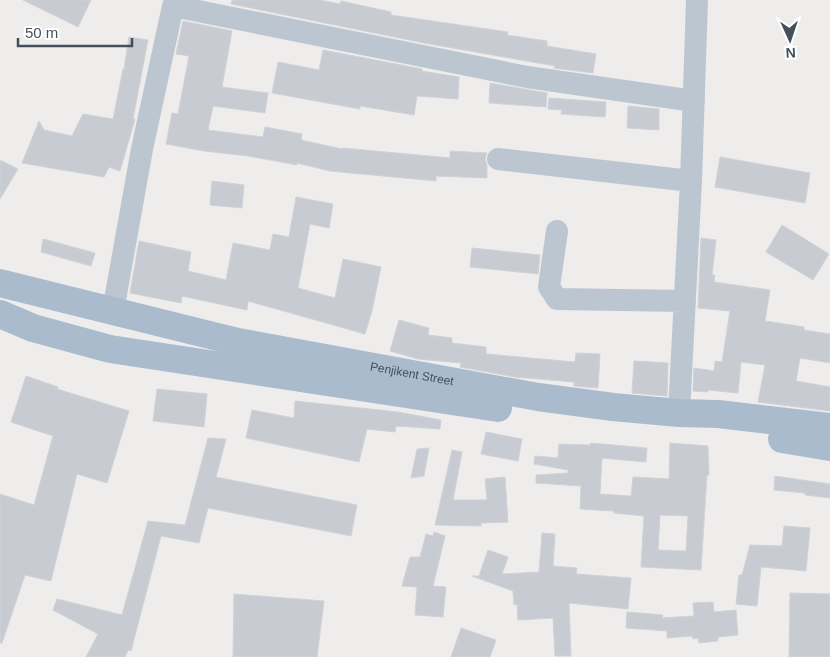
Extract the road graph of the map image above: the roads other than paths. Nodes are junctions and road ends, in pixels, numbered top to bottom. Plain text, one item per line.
1 (698, 0) edge
2 (694, 101) junction
3 (498, 159) dead end
4 (691, 181) junction
5 (557, 232) dead end
6 (0, 283) edge
7 (42, 294) junction
8 (685, 301) junction
9 (113, 311) junction
10 (0, 314) edge
11 (33, 328) junction
12 (679, 413) junction
13 (830, 427) edge
14 (830, 447) edge

1 - 2 street
2 - 4 street
2 - 9 street
3 - 4 street
4 - 8 street
5 - 8 street
6 - 7 main road, Penjikent Street
7 - 9 main road, Penjikent Street
7 - 11 main road
8 - 12 street
9 - 12 main road, Penjikent Street
10 - 11 main road, Penjikent Street
11 - 14 main road, Penjikent Street
12 - 13 main road, Penjikent Street

